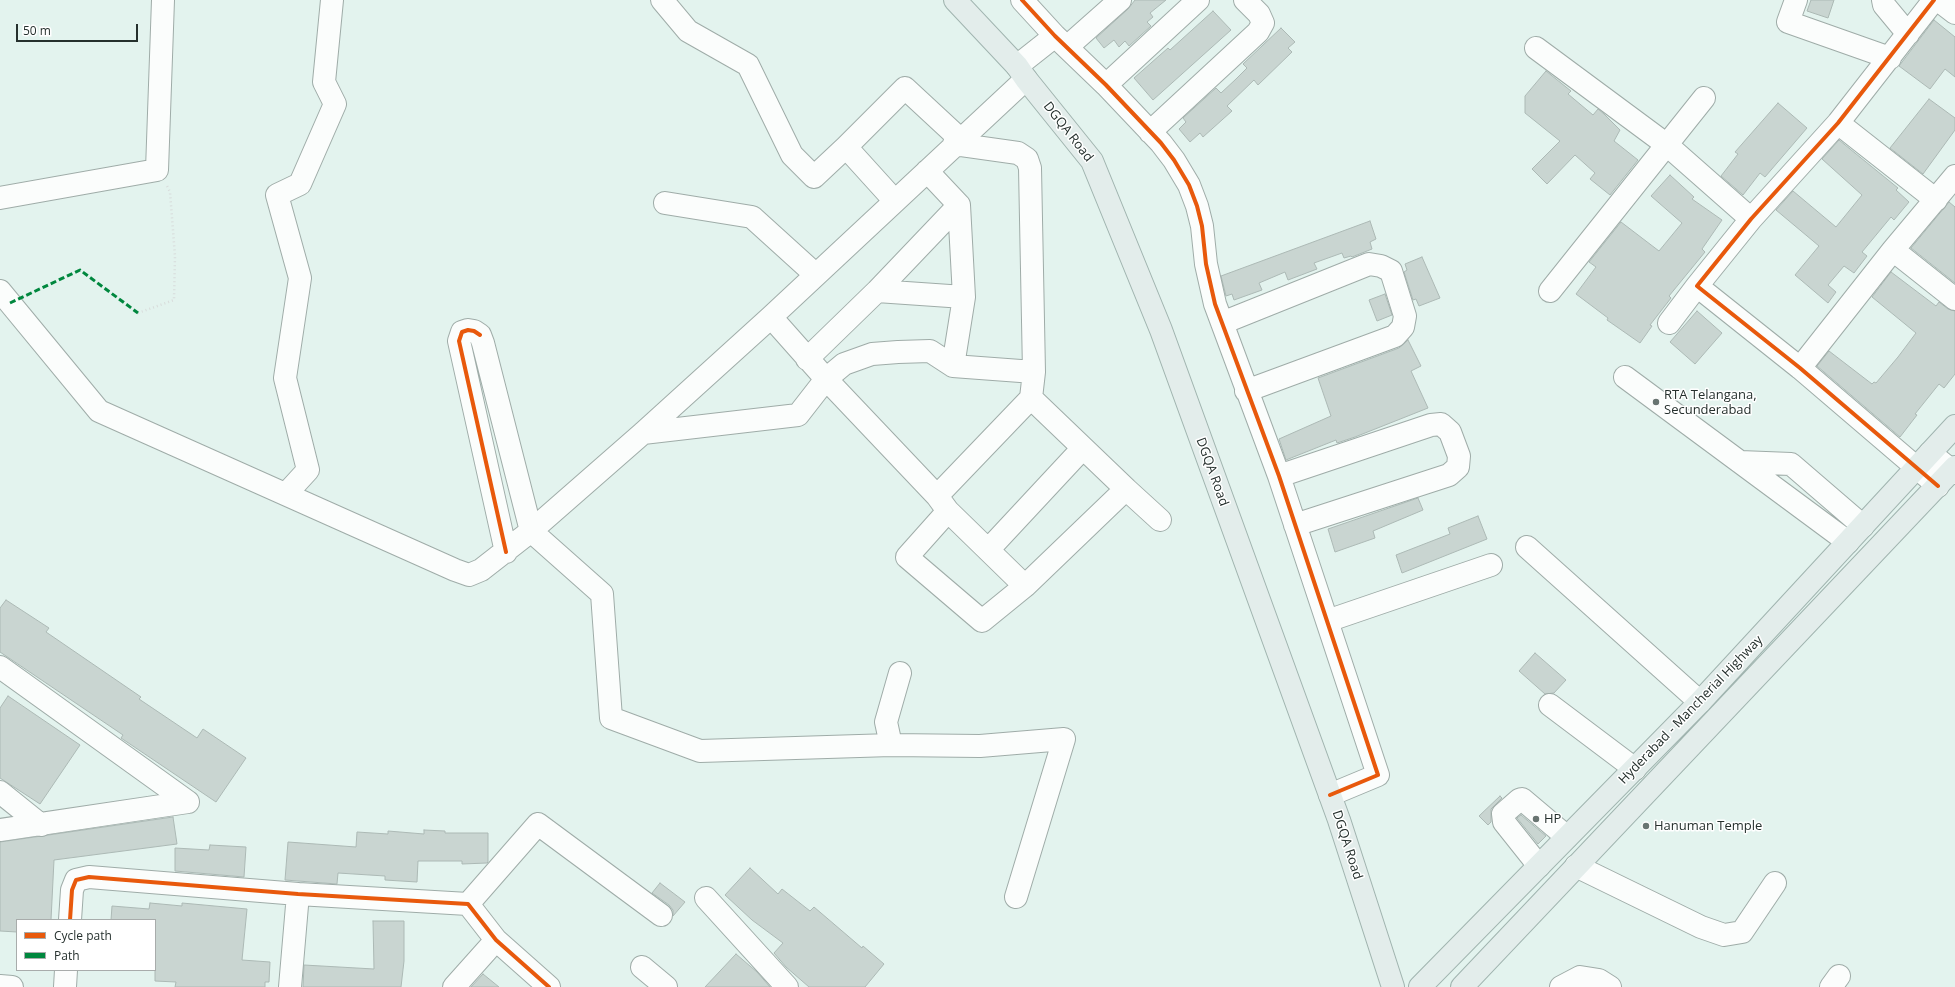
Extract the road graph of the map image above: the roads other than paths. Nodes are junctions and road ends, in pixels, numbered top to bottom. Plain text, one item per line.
1 (163, 0) edge
2 (332, 0) edge
3 (662, 0) edge
4 (955, 0) edge
5 (1022, 0) edge
6 (1120, 0) edge
7 (1198, 0) edge
8 (1245, 0) edge
9 (1796, 0) edge
10 (1883, 0) edge
11 (1934, 0) edge
12 (1938, 0) edge
13 (1955, 13) edge
14 (1908, 34) junction
15 (1061, 41) junction
16 (1536, 48) dead end
17 (1890, 58) junction
18 (1022, 72) junction
19 (1106, 85) junction
20 (1704, 98) dead end
21 (1838, 123) junction
22 (1150, 132) junction
23 (957, 142) junction
24 (1667, 145) junction
25 (846, 147) junction
26 (927, 171) junction
27 (1955, 176) edge
28 (0, 198) edge
29 (894, 200) junction
30 (1936, 200) junction
31 (665, 203) dead end
32 (959, 205) junction
33 (1751, 219) junction
34 (1893, 250) junction
35 (816, 275) junction
36 (1697, 286) junction
37 (0, 291) edge
38 (877, 291) junction
39 (1550, 291) dead end
40 (964, 297) junction
41 (1955, 299) edge
42 (771, 317) junction
43 (1669, 322) dead end
44 (1222, 323) junction
45 (807, 359) junction
46 (953, 366) junction
47 (1800, 368) junction
48 (1034, 372) junction
49 (1625, 377) dead end
50 (826, 380) junction
51 (1246, 391) junction
52 (1031, 398) junction
53 (1955, 426) edge
54 (643, 433) junction
55 (1083, 448) junction
56 (1923, 461) junction
57 (1740, 462) junction
58 (1950, 474) edge
59 (1279, 476) junction
60 (1126, 489) junction
61 (286, 494) junction
62 (943, 503) junction
63 (1160, 520) dead end
64 (1295, 524) junction
65 (1862, 526) junction
66 (531, 531) junction
67 (1848, 542) junction
68 (1527, 547) dead end
69 (988, 550) junction
70 (506, 552) junction
71 (1491, 565) dead end
72 (1025, 586) junction
73 (1327, 622) junction
74 (900, 673) dead end
75 (2, 674) edge
76 (1700, 702) junction
77 (1550, 705) dead end
78 (891, 745) junction
79 (1635, 769) junction
80 (0, 792) edge
81 (1330, 795) junction
82 (41, 825) junction
83 (0, 830) edge
84 (1567, 837) junction
85 (1539, 866) junction
86 (1576, 866) junction
87 (1775, 883) dead end
88 (298, 894) junction
89 (1016, 897) dead end
90 (706, 898) dead end
91 (468, 904) junction
92 (661, 915) dead end
93 (70, 919) edge
94 (496, 940) junction
95 (642, 967) dead end
96 (66, 971) edge
97 (0, 986) edge
98 (12, 987) edge
99 (65, 987) edge
100 (290, 987) edge
101 (454, 987) edge
102 (548, 987) edge
103 (666, 987) edge
104 (787, 987) edge
105 (1393, 987) edge
106 (1420, 987) edge
107 (1462, 987) edge
108 (1561, 987) edge
109 (1610, 987) edge

1 - 28 street
2 - 61 street
3 - 25 street
4 - 18 main road, DGQA Road
5 - 15 street
6 - 15 street
7 - 19 street
8 - 22 street
9 - 17 street
10 - 14 street
11 - 14 street
12 - 13 street
14 - 17 street
15 - 18 street
15 - 19 street
16 - 24 street
17 - 21 street
18 - 23 street
18 - 81 main road, DGQA Road
19 - 22 street
20 - 24 street
21 - 30 street
21 - 33 street
22 - 44 street
23 - 25 street
23 - 26 street
23 - 48 street
24 - 33 street
24 - 39 street
25 - 29 street
26 - 29 street
26 - 32 street
27 - 30 street
29 - 35 street
30 - 34 street
31 - 35 street
32 - 38 street
32 - 40 street
33 - 36 street
34 - 41 street
34 - 47 street
35 - 42 street
36 - 43 street
36 - 47 street
37 - 61 street
38 - 40 street
38 - 45 street
40 - 46 street
42 - 45 street
42 - 54 street
44 - 51 street
44 - 51 street
45 - 50 street
46 - 48 street
46 - 50 street
47 - 56 street
48 - 52 street
49 - 57 street
50 - 54 street
50 - 62 street
51 - 59 street
52 - 55 street
52 - 62 street
53 - 56 main road, Hyderabad - Mancherial Highway
54 - 66 street
55 - 60 street
55 - 69 street
56 - 58 street
56 - 65 main road, Hyderabad - Mancherial Highway
57 - 65 street
57 - 67 street
58 - 86 main road, Hyderabad - Mancherial Highway
59 - 64 street
59 - 64 street
60 - 63 street
60 - 72 street
61 - 70 street
62 - 69 street
62 - 72 street
64 - 73 street
65 - 67 main road, Hyderabad - Mancherial Highway
66 - 70 street
66 - 70 street
66 - 78 street
67 - 76 main road, Hyderabad - Mancherial Highway
68 - 76 street
69 - 72 street
71 - 73 street
73 - 81 street
74 - 78 street
75 - 82 street
76 - 79 main road, Hyderabad - Mancherial Highway
77 - 79 street
78 - 89 street
79 - 84 main road, Hyderabad - Mancherial Highway
80 - 82 street
81 - 105 main road, DGQA Road
82 - 83 street
84 - 85 main road, Hyderabad - Mancherial Highway
84 - 85 street
85 - 106 main road, Hyderabad - Mancherial Highway
86 - 87 street
86 - 107 main road, Hyderabad - Mancherial Highway
88 - 91 street
88 - 93 street
88 - 100 street
90 - 104 street
91 - 92 street
91 - 94 street
94 - 101 street
94 - 102 street
95 - 103 street
96 - 99 street
97 - 98 street
108 - 109 street

